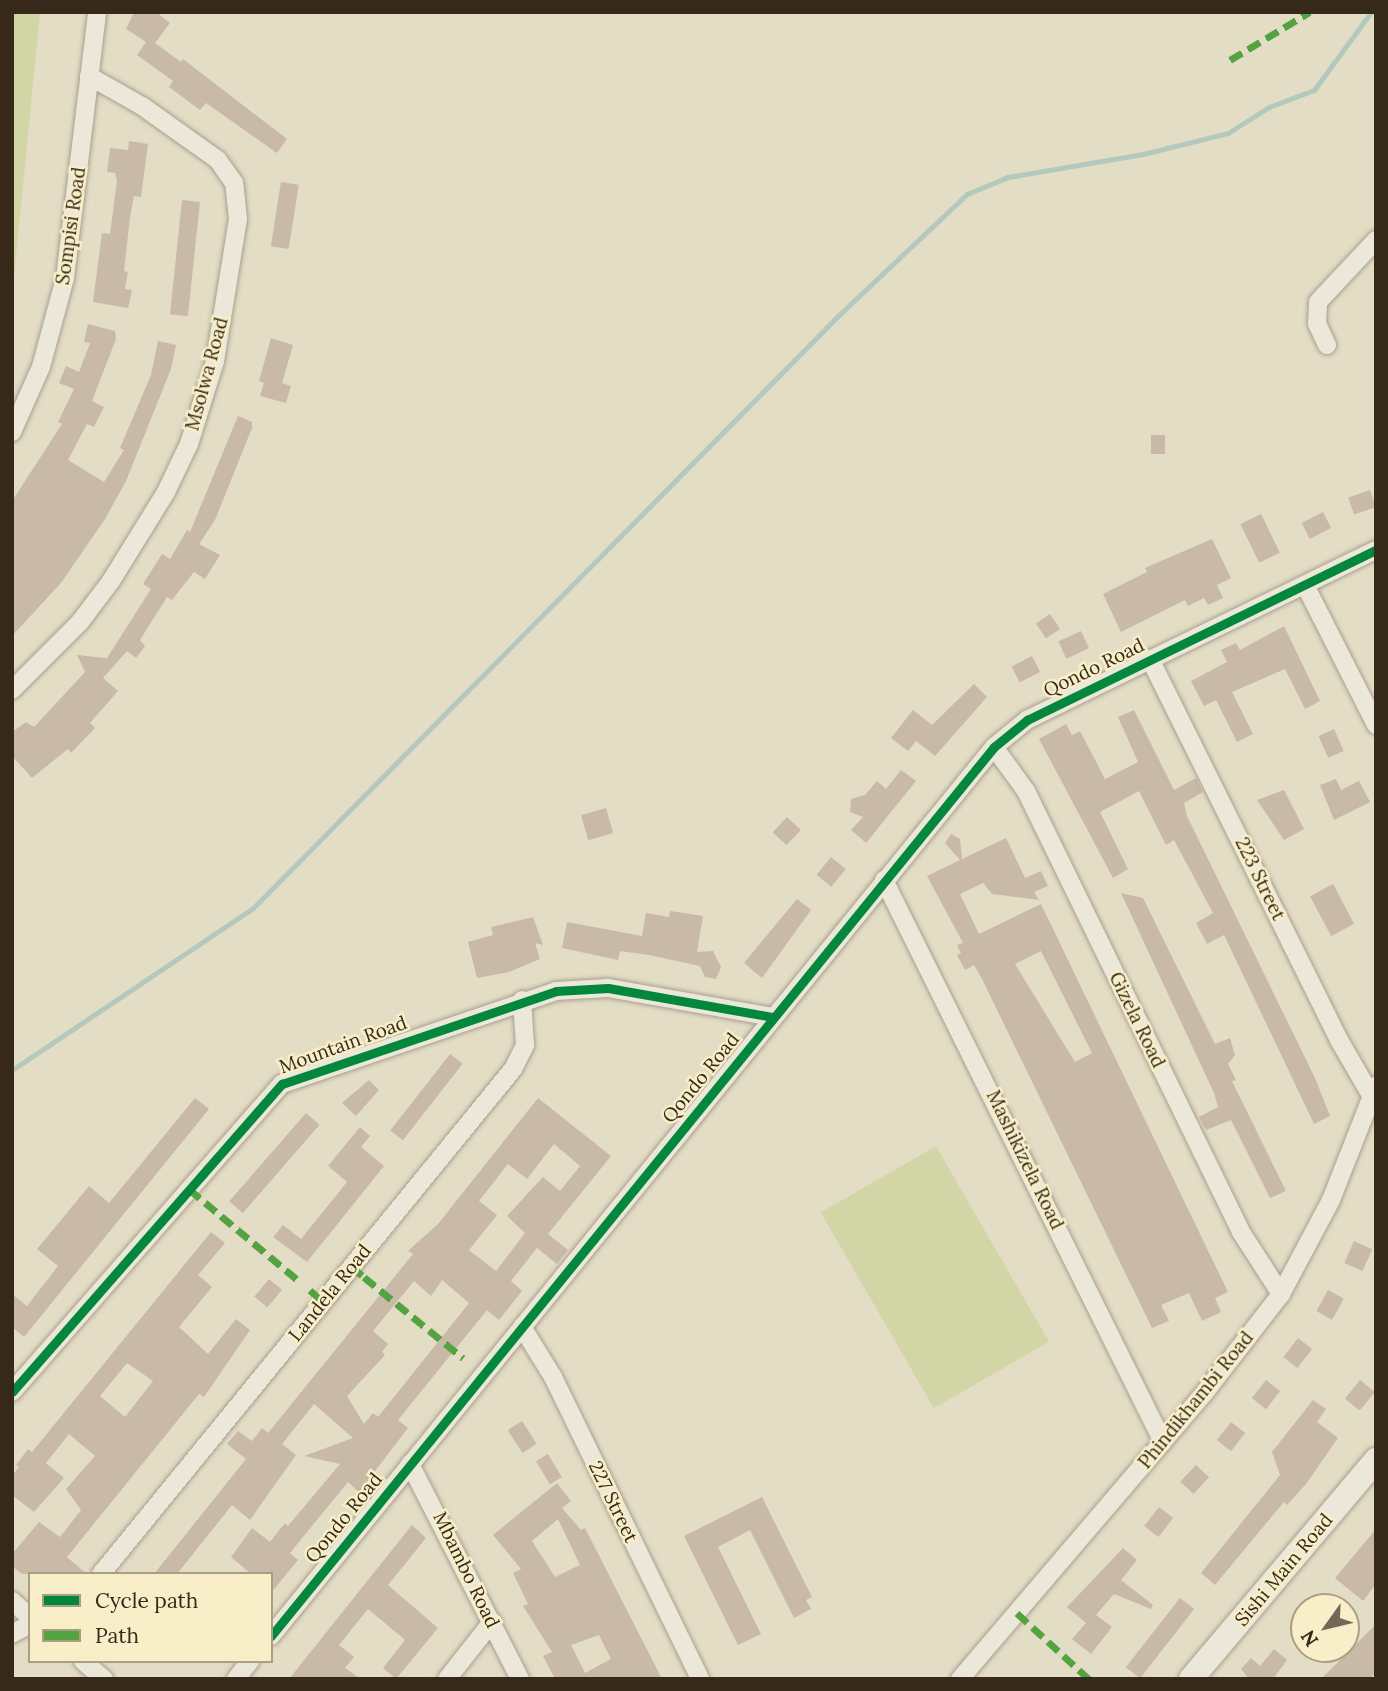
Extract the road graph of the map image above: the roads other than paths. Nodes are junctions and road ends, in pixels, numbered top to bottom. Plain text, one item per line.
1 (97, 12) edge
2 (89, 76) junction
3 (1376, 240) edge
4 (1327, 345) dead end
5 (12, 432) edge
6 (1376, 550) edge
7 (1305, 585) junction
8 (1150, 659) junction
9 (12, 690) edge
10 (1376, 725) edge
11 (994, 747) junction
12 (884, 880) junction
13 (522, 1000) junction
14 (773, 1017) junction
15 (1374, 1092) edge
16 (1281, 1294) junction
17 (522, 1327) junction
18 (12, 1392) edge
19 (1163, 1442) junction
20 (1376, 1460) edge
21 (410, 1464) junction
22 (103, 1572) edge
23 (12, 1601) edge
24 (28, 1615) edge
25 (492, 1622) junction
26 (28, 1625) edge
27 (12, 1634) edge
28 (273, 1634) edge
29 (85, 1663) edge
30 (248, 1663) edge
31 (104, 1679) edge
32 (236, 1679) edge
33 (447, 1679) edge
34 (520, 1679) edge
35 (700, 1679) edge
36 (960, 1679) edge
37 (1191, 1679) edge

1 - 2 street, Sompisi Road
2 - 5 street, Sompisi Road
2 - 9 street, Msolwa Road
3 - 4 street
6 - 7 street, Qondo Road
7 - 8 street, Qondo Road
7 - 10 street
8 - 11 street, Qondo Road
8 - 15 street, 223 Street
11 - 12 street, Qondo Road
11 - 16 street, Gizela Road
12 - 14 street, Qondo Road
12 - 19 street, Mashikizela Road
13 - 14 street, Mountain Road
13 - 18 street, Mountain Road
13 - 22 street, Landela Road
14 - 17 street, Qondo Road
15 - 16 street, Phindikhambi Road
16 - 19 street, Phindikhambi Road
17 - 21 street, Qondo Road
17 - 35 street, 227 Street
19 - 36 street, Phindikhambi Road
20 - 37 street, Sishi Main Road
21 - 25 street, Mbambo Road
21 - 28 street, Qondo Road
23 - 24 street
25 - 33 street
25 - 34 street, Mbambo Road
26 - 27 street
29 - 31 street
30 - 32 street

